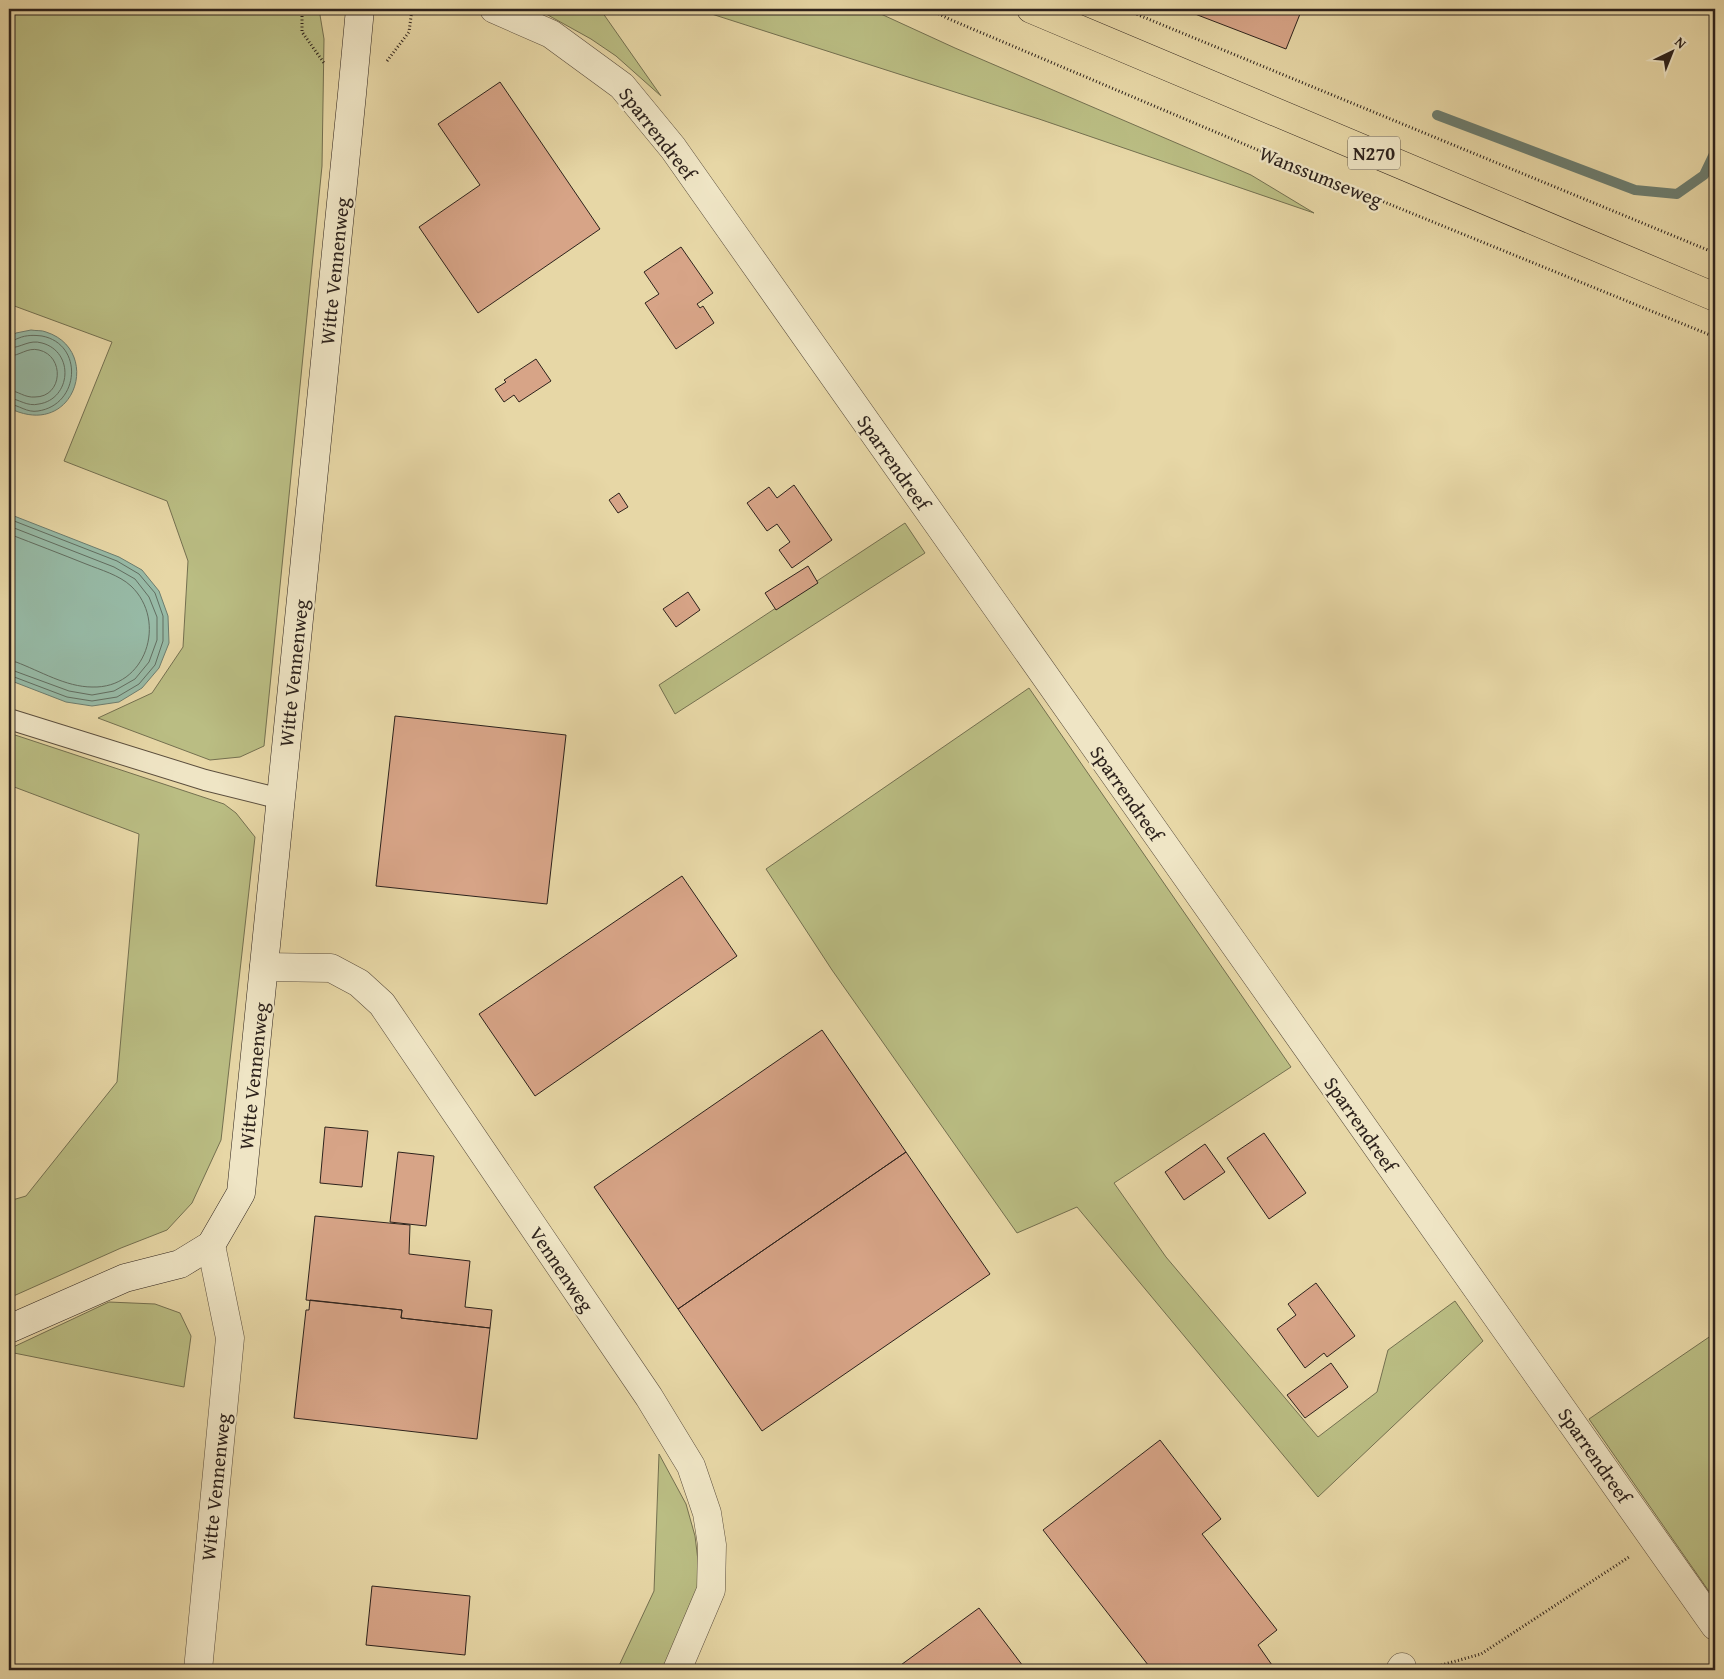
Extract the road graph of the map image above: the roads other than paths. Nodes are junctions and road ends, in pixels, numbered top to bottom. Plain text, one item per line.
1 (360, 9) edge
2 (494, 9) edge
3 (1031, 9) edge
4 (1715, 297) edge
5 (9, 719) edge
6 (280, 800) junction
7 (264, 966) junction
8 (212, 1245) junction
9 (9, 1329) edge
10 (1715, 1626) edge
11 (198, 1670) edge
12 (677, 1670) edge

1 - 6 street, Witte Vennenweg
2 - 10 street, Sparrendreef
3 - 4 main road, Wanssumseweg / N270
5 - 6 lane
6 - 7 street, Witte Vennenweg
7 - 8 street, Witte Vennenweg
7 - 12 street, Vennenweg
8 - 9 street
8 - 11 street, Witte Vennenweg

